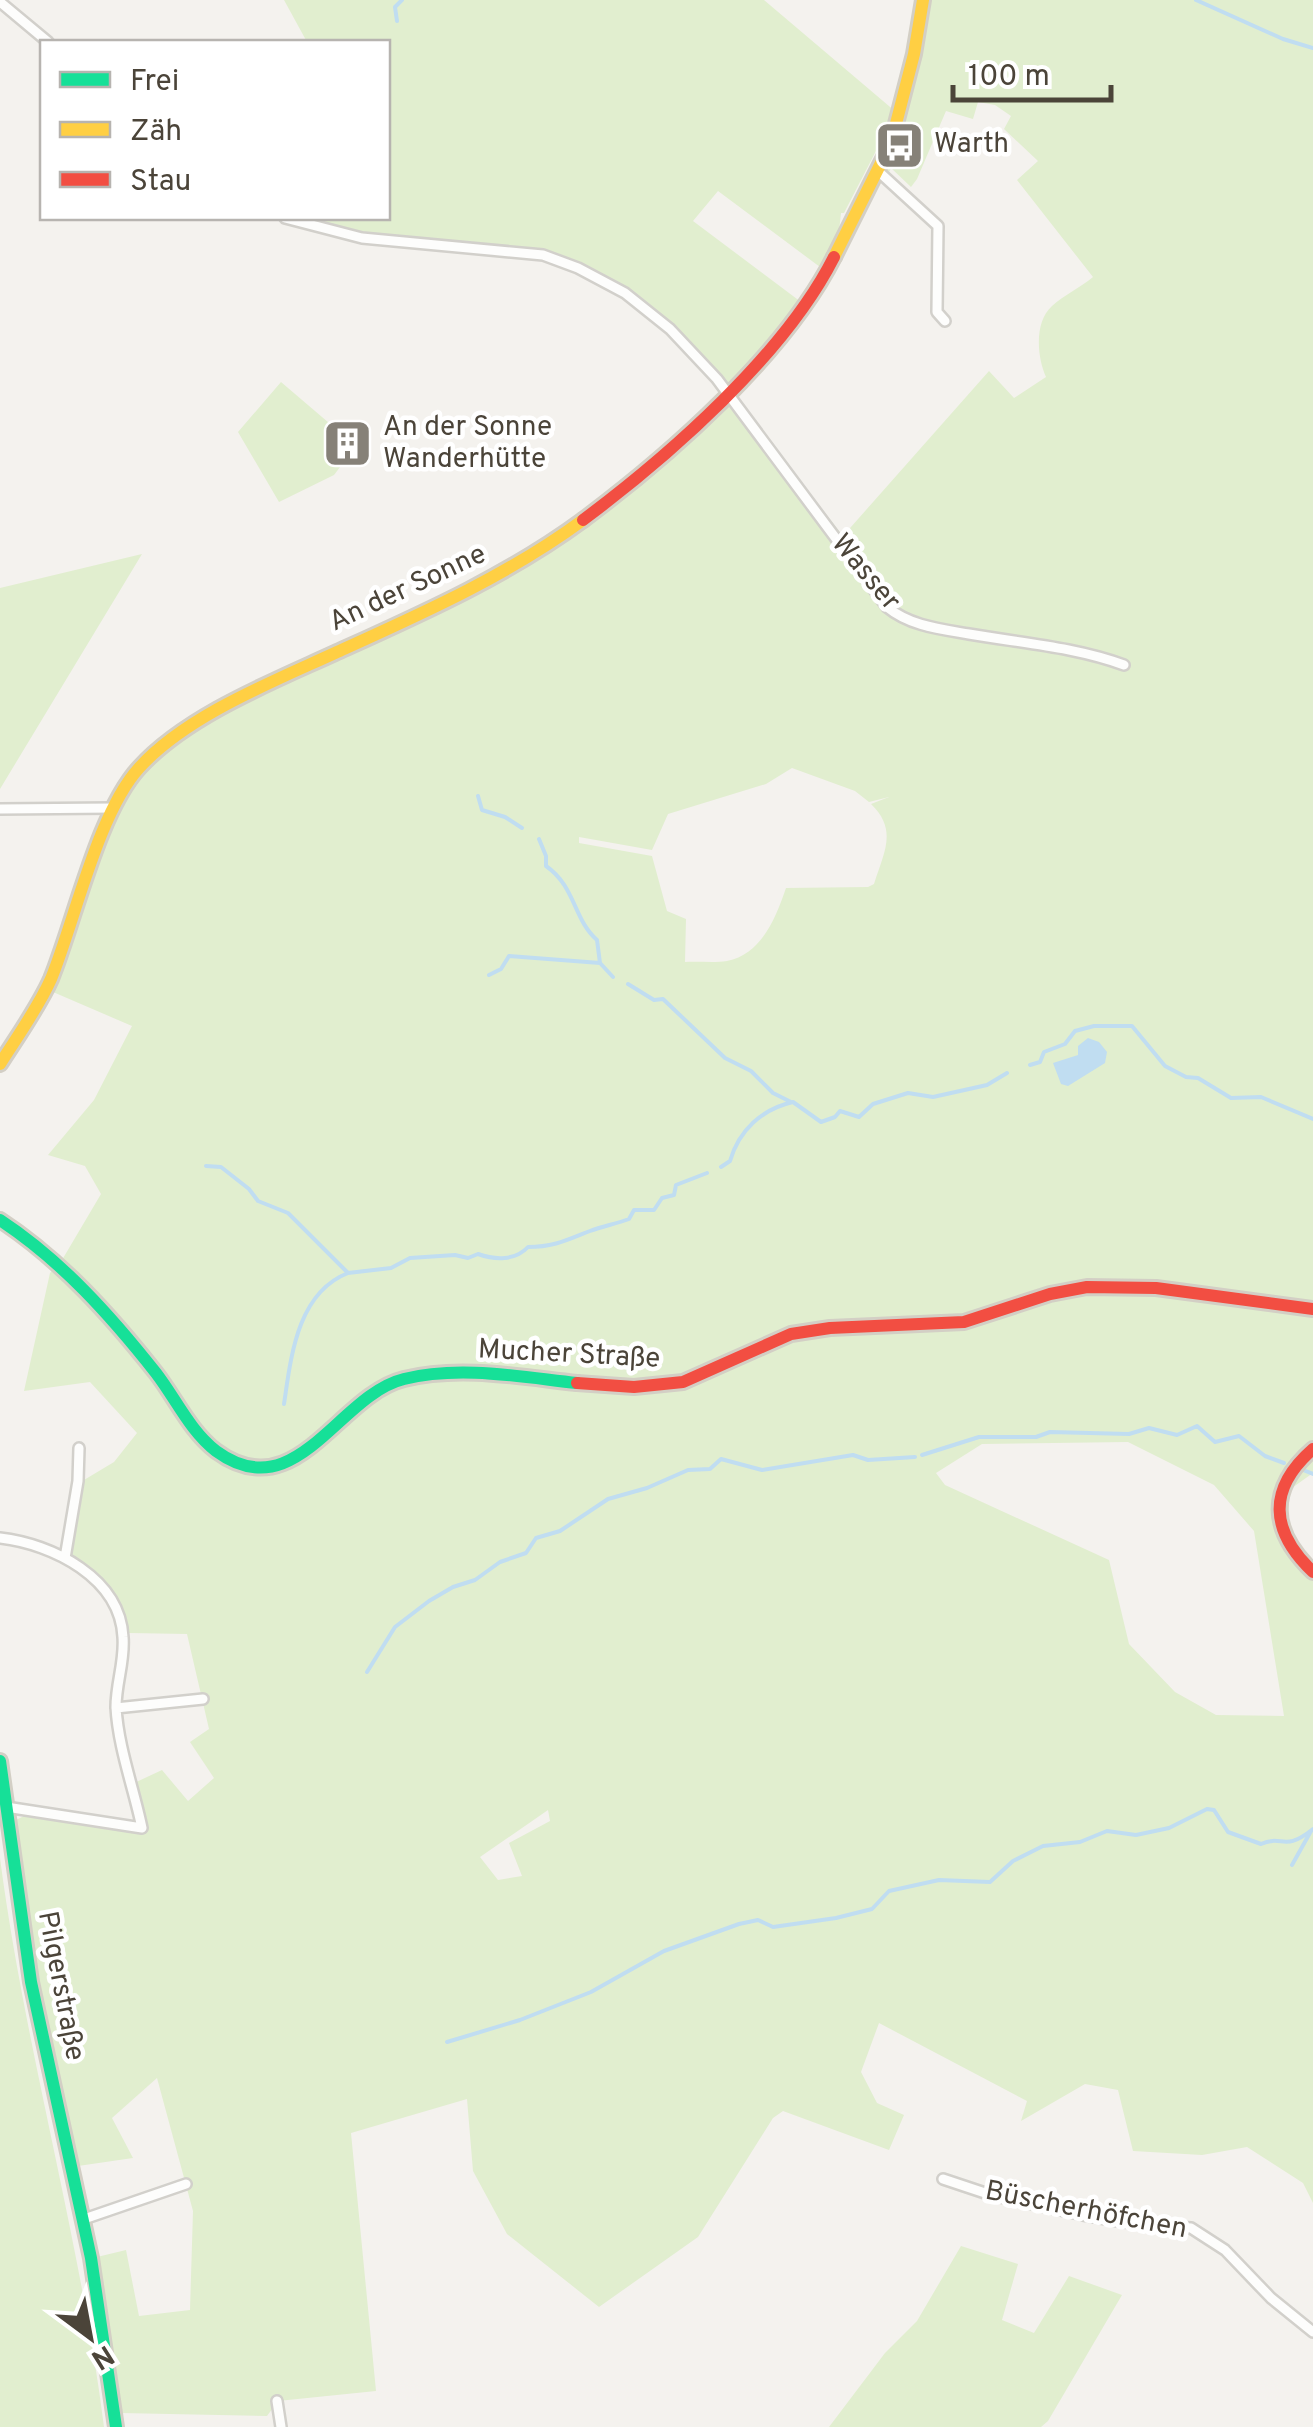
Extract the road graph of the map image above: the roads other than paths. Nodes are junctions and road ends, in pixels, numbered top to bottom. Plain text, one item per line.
1 (924, 0) edge
2 (0, 2) edge
3 (46, 40) edge
4 (878, 171) junction
5 (294, 220) edge
6 (945, 321) dead end
7 (727, 394) junction
8 (1124, 665) dead end
9 (113, 808) junction
10 (0, 809) edge
11 (0, 1064) edge
12 (0, 1220) edge
13 (1313, 1309) edge
14 (79, 1448) dead end
15 (1313, 1449) edge
16 (0, 1538) edge
17 (65, 1558) junction
18 (1313, 1572) edge
19 (203, 1699) dead end
20 (116, 1708) junction
21 (0, 1761) edge
22 (6, 1807) junction
23 (943, 2180) dead end
24 (186, 2184) dead end
25 (84, 2219) junction
26 (1313, 2332) edge
27 (277, 2401) dead end
28 (116, 2427) edge
29 (281, 2427) edge

1 - 4 main road, An der Sonne
2 - 3 street
4 - 6 street
4 - 7 main road, An der Sonne
5 - 7 street, Wasser
7 - 8 street, Wasser
7 - 9 main road, An der Sonne
9 - 10 street
9 - 11 main road, An der Sonne
12 - 13 main road, Mucher Straße
14 - 17 street
15 - 18 main road
16 - 17 street
17 - 20 street
19 - 20 street
20 - 22 street
21 - 22 main road, Pilgerstraße
22 - 25 main road, Pilgerstraße
23 - 26 street, Büscherhöfchen
24 - 25 street
25 - 28 main road, Pilgerstraße
27 - 29 street

